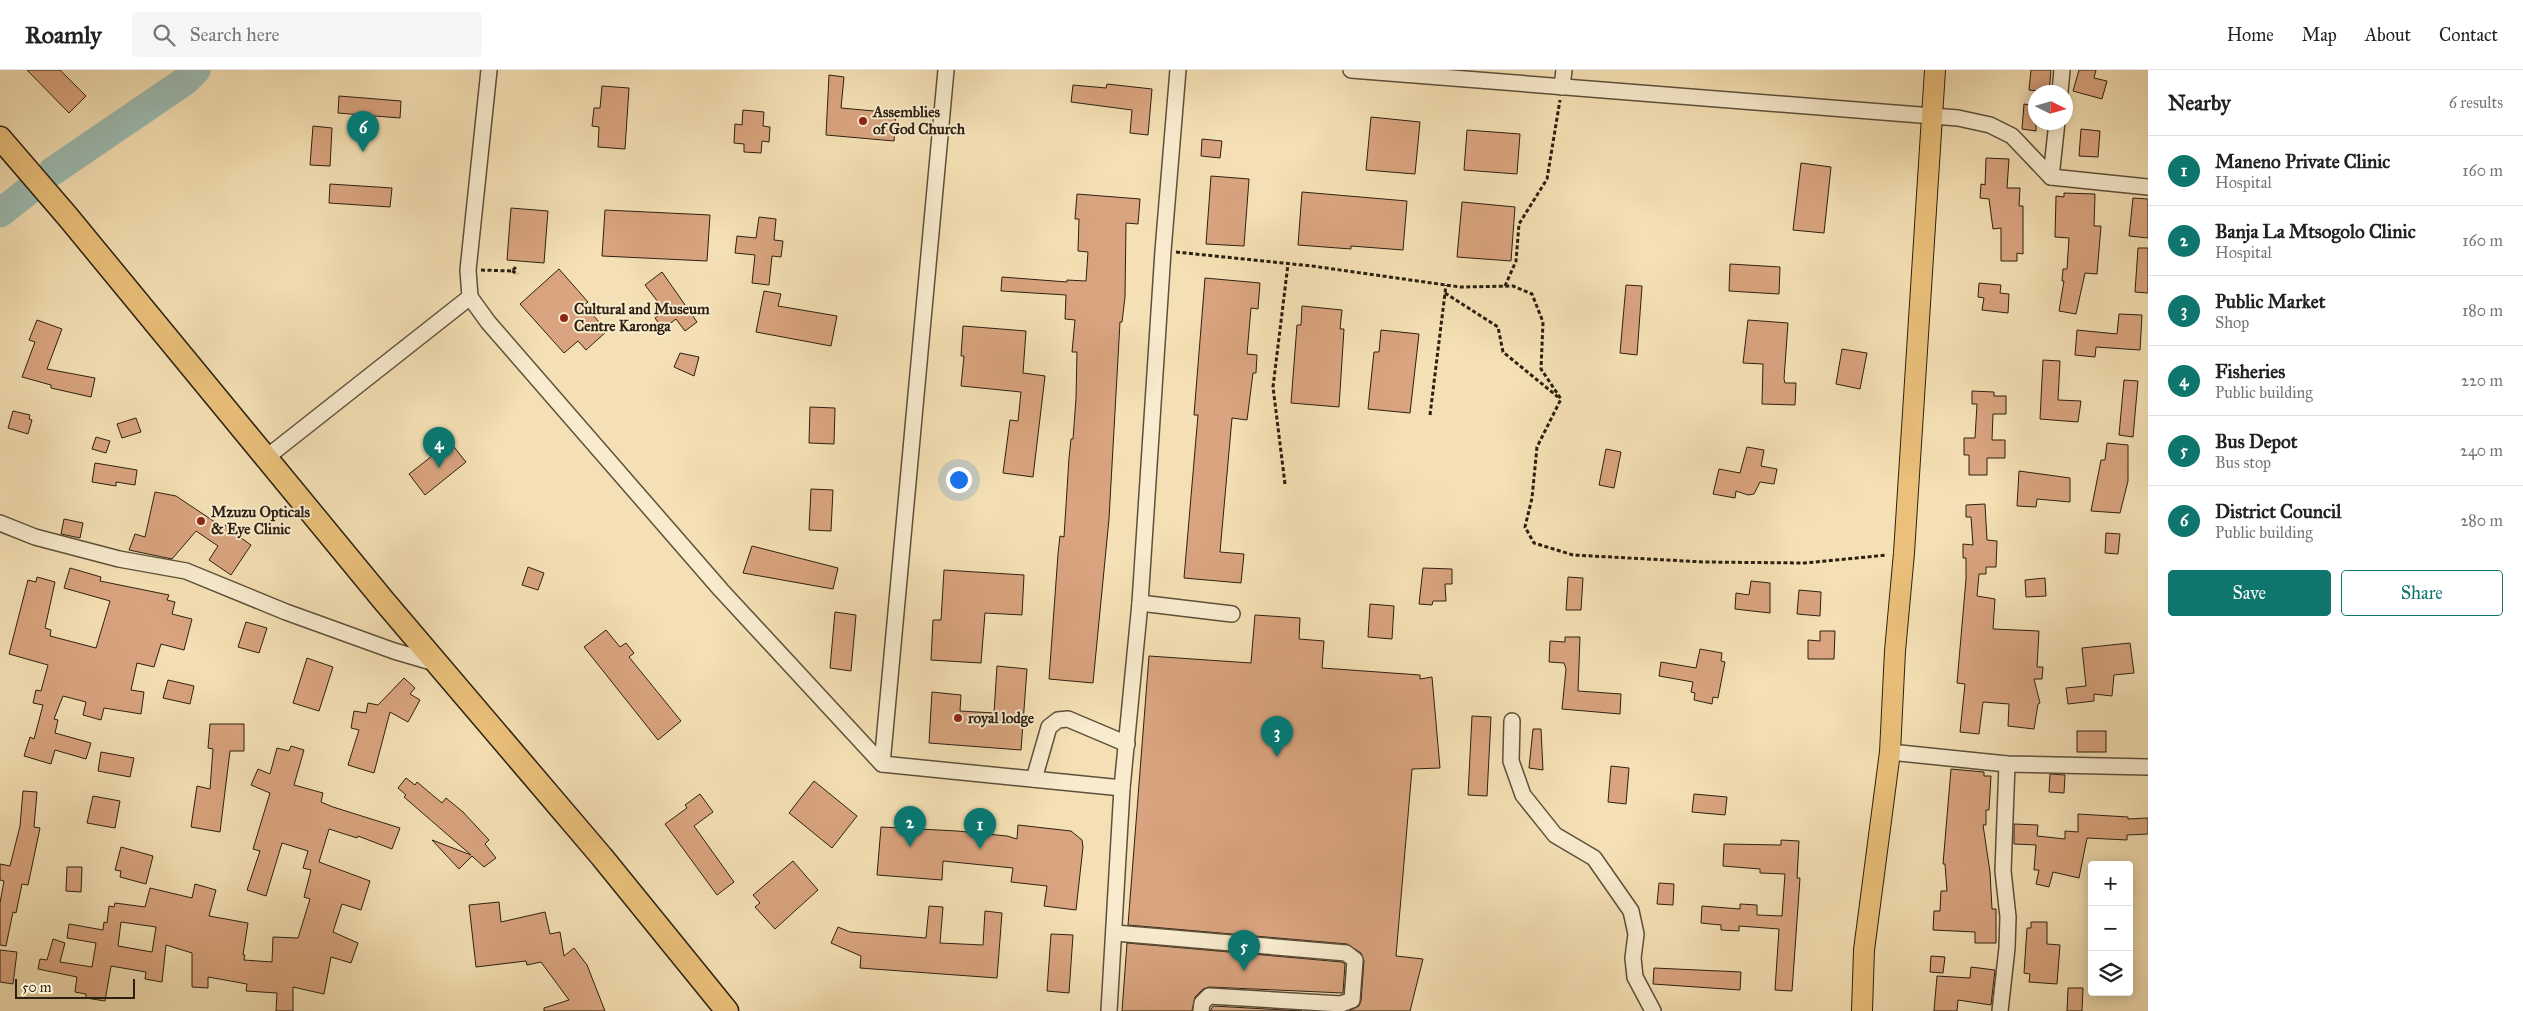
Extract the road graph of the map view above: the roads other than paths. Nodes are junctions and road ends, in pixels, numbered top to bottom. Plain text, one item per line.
1 (489, 70) edge
2 (946, 70) edge
3 (1178, 70) edge
4 (1351, 70) edge
5 (1564, 70) edge
6 (1935, 70) edge
7 (2062, 70) edge
8 (2061, 85) edge
9 (1562, 87) junction
10 (1933, 115) junction
11 (2056, 130) edge
12 (0, 138) edge
13 (2051, 177) junction
14 (2148, 187) edge
15 (470, 298) junction
16 (267, 458) junction
17 (0, 523) edge
18 (1140, 603) junction
19 (1232, 614) dead end
20 (437, 663) junction
21 (1512, 721) dead end
22 (1127, 744) junction
23 (1890, 752) junction
24 (882, 764) junction
25 (2007, 764) junction
26 (2148, 767) edge
27 (1034, 779) junction
28 (1122, 788) junction
29 (1115, 933) junction
30 (727, 1011) edge
31 (1109, 1011) edge
32 (1201, 1011) edge
33 (1653, 1011) edge
34 (1862, 1011) edge
35 (2000, 1011) edge

1 - 15 street
2 - 24 street
3 - 18 street
4 - 9 street
5 - 9 street
6 - 10 main road
7 - 8 street
9 - 10 street
10 - 13 street
10 - 23 main road
11 - 13 street
12 - 16 highway
13 - 14 street
15 - 16 street
15 - 24 street
16 - 20 highway
17 - 20 street
18 - 19 street
18 - 22 street
20 - 30 highway
21 - 33 street
22 - 27 street
22 - 28 street
23 - 25 street
23 - 34 main road
24 - 27 street
25 - 26 street
25 - 35 street
27 - 28 street
28 - 29 street
29 - 31 street
29 - 32 street

